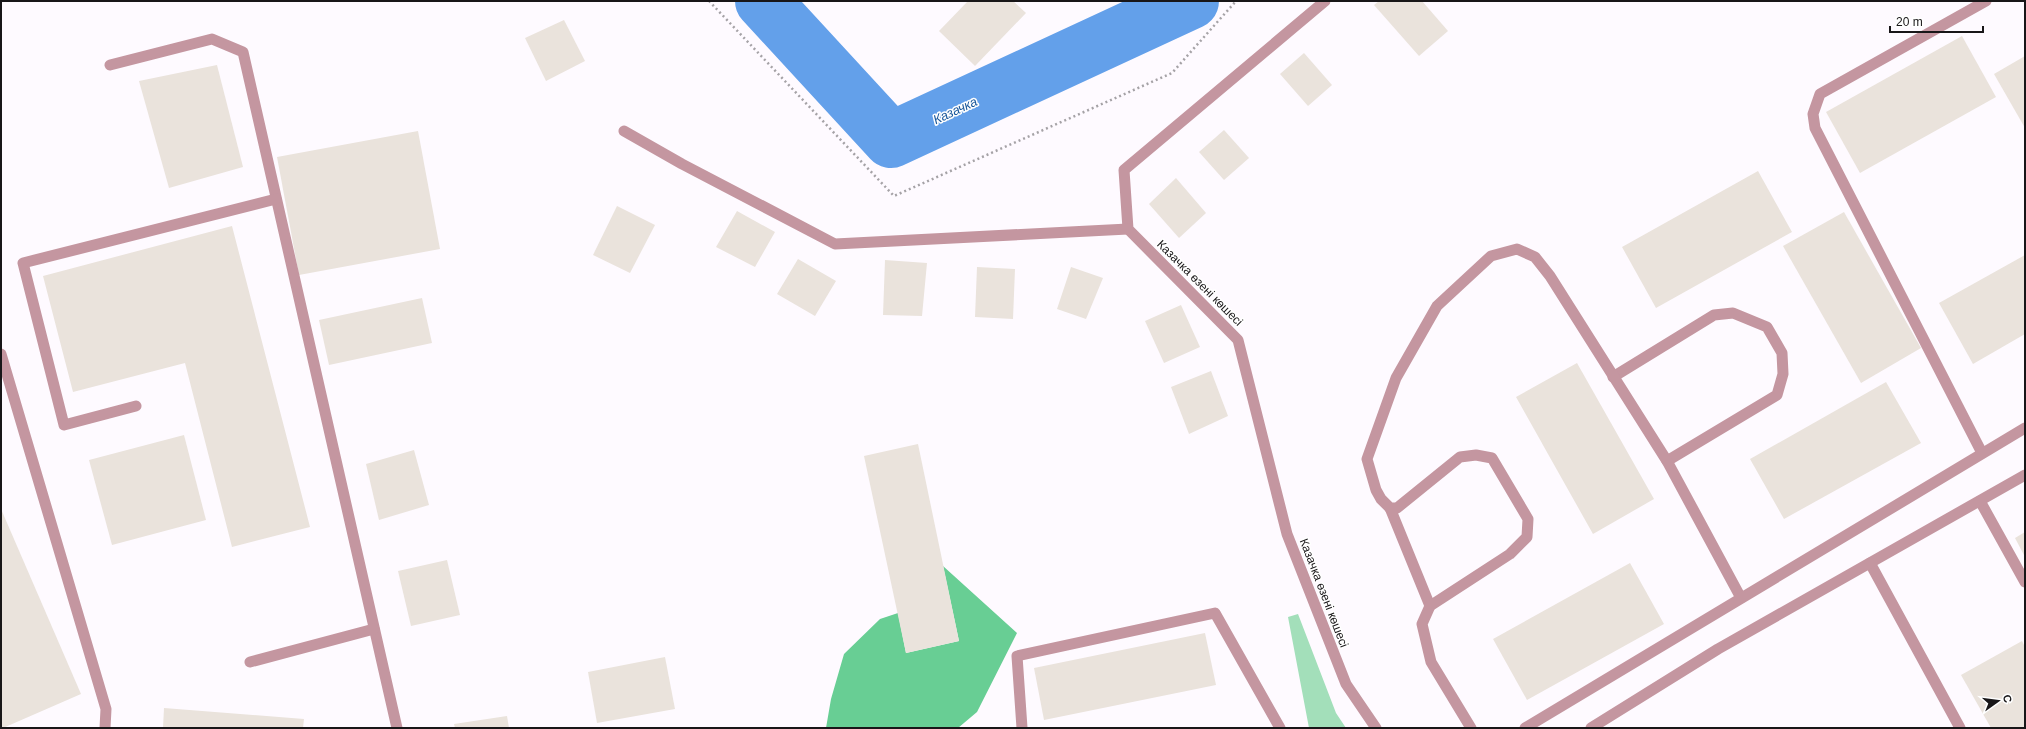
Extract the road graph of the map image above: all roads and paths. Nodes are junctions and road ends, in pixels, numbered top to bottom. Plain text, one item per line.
1 (709, 1) edge
2 (1236, 1) edge
3 (1325, 1) edge
4 (1986, 1) edge
5 (110, 65) dead end
6 (624, 131) dead end
7 (276, 199) junction
8 (1128, 229) junction
9 (1, 354) edge
10 (1613, 377) junction
11 (136, 406) dead end
12 (2025, 428) edge
13 (1982, 453) junction
14 (1667, 461) junction
15 (2025, 475) edge
16 (1980, 501) junction
17 (1390, 508) junction
18 (1870, 563) junction
19 (2025, 582) edge
20 (1741, 598) junction
21 (1430, 606) junction
22 (374, 629) junction
23 (250, 662) dead end
24 (105, 728) edge
25 (397, 728) edge
26 (1022, 728) edge
27 (1280, 728) edge
28 (1376, 728) edge
29 (1471, 728) edge
30 (1525, 728) edge
31 (1591, 728) edge
32 (1960, 728) edge

1 - 2 path
3 - 8 street
4 - 13 street
5 - 7 street
6 - 8 street
7 - 11 street
7 - 22 street
8 - 28 street, Казачка өзені көшесі
9 - 24 street
10 - 14 street
10 - 14 street
10 - 17 street
12 - 13 street
13 - 20 street
14 - 20 street
15 - 16 street
16 - 18 street
16 - 19 street
17 - 21 street
17 - 21 street
18 - 31 street
18 - 32 street
20 - 30 street
21 - 29 street
22 - 23 street
22 - 25 street
26 - 27 street

